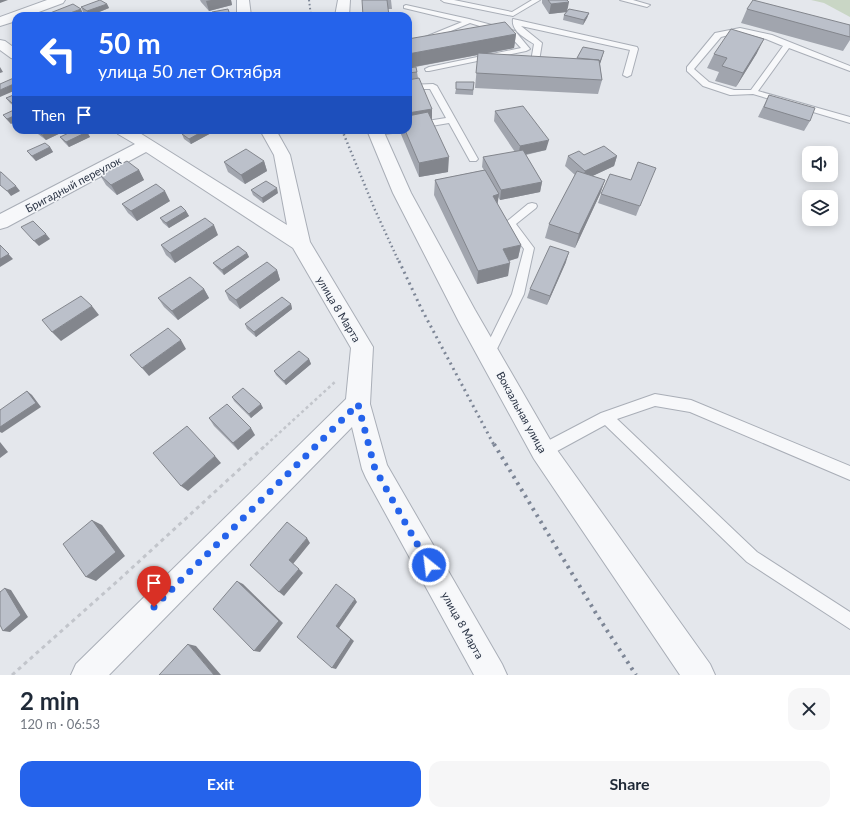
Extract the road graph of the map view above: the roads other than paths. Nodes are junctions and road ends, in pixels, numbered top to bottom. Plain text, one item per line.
1 (59, 0) edge
2 (243, 0) edge
3 (344, 0) edge
4 (444, 0) edge
5 (537, 0) edge
6 (623, 0) edge
7 (647, 5) dead end
8 (406, 7) dead end
9 (481, 8) junction
10 (27, 12) edge
11 (244, 12) edge
12 (342, 12) edge
13 (513, 14) junction
14 (12, 18) edge
15 (469, 21) junction
16 (0, 22) edge
17 (516, 23) junction
18 (0, 44) edge
19 (412, 45) edge
20 (787, 46) junction
21 (12, 52) edge
22 (534, 67) edge
23 (429, 69) dead end
24 (850, 69) edge
25 (627, 75) dead end
26 (412, 87) edge
27 (753, 92) junction
28 (451, 120) junction
29 (850, 120) edge
30 (412, 126) edge
31 (130, 134) edge
32 (270, 134) edge
33 (382, 134) edge
34 (146, 145) junction
35 (473, 159) dead end
36 (532, 206) dead end
37 (0, 222) edge
38 (300, 243) junction
39 (489, 353) junction
40 (358, 404) junction
41 (606, 417) junction
42 (543, 451) junction
43 (850, 473) edge
44 (850, 621) edge
45 (86, 675) edge
46 (491, 675) edge
47 (699, 675) edge

1 - 10 street
2 - 11 street
3 - 12 street
4 - 9 lane
5 - 13 lane
6 - 7 lane
8 - 15 lane
9 - 13 lane
9 - 15 lane
13 - 17 lane
14 - 16 street
15 - 19 lane
15 - 23 lane
17 - 22 lane
17 - 25 lane
18 - 21 street
20 - 24 lane
20 - 27 lane
20 - 27 lane
26 - 28 lane
27 - 29 lane
28 - 30 lane
28 - 35 lane
31 - 34 street, улица 8 Марта
32 - 38 street
33 - 39 street, Вокзальная улица
34 - 37 street, Бригадный переулок
34 - 38 street, улица 8 Марта
36 - 39 lane
38 - 40 street, улица 8 Марта
39 - 42 street, Вокзальная улица
40 - 45 street
40 - 46 street, улица 8 Марта
41 - 42 lane
41 - 43 lane
41 - 44 lane
42 - 47 street, Вокзальная улица

